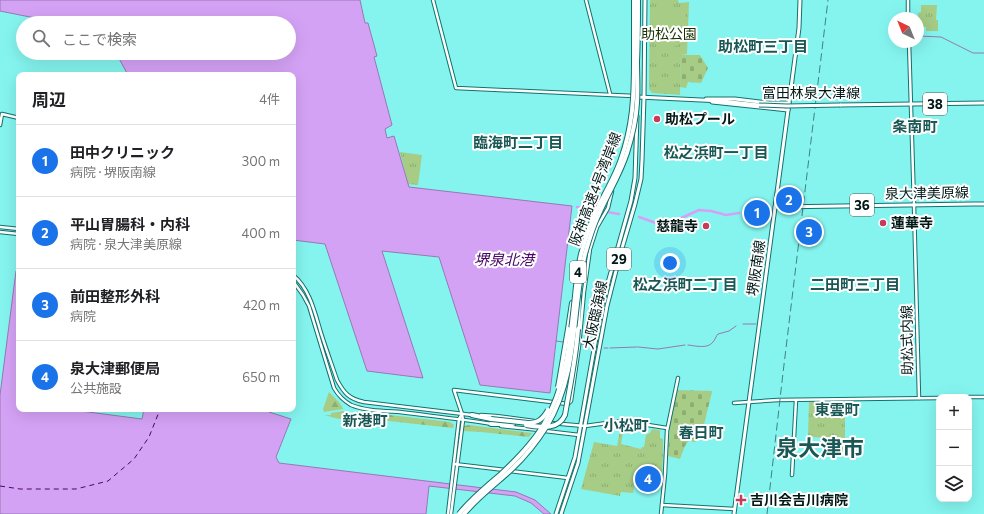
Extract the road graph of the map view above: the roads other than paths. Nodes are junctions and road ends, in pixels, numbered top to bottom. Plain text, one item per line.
1 (433, 0) edge
2 (586, 0) edge
3 (636, 0) edge
4 (645, 0) edge
5 (800, 0) edge
6 (908, 0) edge
7 (908, 12) edge
8 (909, 48) edge
9 (610, 95) junction
10 (638, 97) junction
11 (644, 97) junction
12 (701, 100) junction
13 (789, 103) junction
14 (984, 103) edge
15 (911, 104) junction
16 (788, 110) junction
17 (16, 117) edge
18 (0, 125) edge
19 (613, 175) dead end
20 (984, 204) edge
21 (914, 205) junction
22 (775, 207) junction
23 (0, 227) edge
24 (16, 229) edge
25 (0, 232) edge
26 (16, 234) edge
27 (579, 265) junction
28 (296, 278) edge
29 (296, 285) edge
30 (579, 286) junction
31 (678, 378) dead end
32 (972, 397) edge
33 (984, 397) edge
34 (919, 398) junction
35 (936, 398) edge
36 (796, 400) junction
37 (749, 402) junction
38 (734, 403) dead end
39 (462, 414) junction
40 (472, 415) junction
41 (461, 419) junction
42 (491, 424) junction
43 (580, 426) junction
44 (586, 426) junction
45 (667, 428) junction
46 (579, 435) junction
47 (584, 436) junction
48 (456, 465) junction
49 (792, 475) dead end
50 (569, 478) junction
51 (453, 490) junction
52 (662, 505) junction
53 (734, 509) junction
54 (448, 514) edge
55 (451, 514) edge
56 (459, 514) edge
57 (464, 514) edge
58 (556, 514) edge
59 (560, 514) edge
60 (661, 514) edge
61 (734, 514) edge

1 - 9 street
2 - 9 street
3 - 10 main road, 大阪臨海線 / 29
3 - 27 highway, 阪神高速4号湾岸線 / 4, bridge
3 - 30 highway, 阪神高速4号湾岸線 / 4, bridge
4 - 11 main road, 大阪臨海線 / 29
5 - 13 main road, 堺阪南線
6 - 7 street
8 - 15 street, 助松式内線
9 - 10 street
10 - 11 main road, 富田林泉大津線 / 38
10 - 43 main road, 大阪臨海線 / 29
11 - 12 main road, 富田林泉大津線 / 38
11 - 44 main road, 大阪臨海線 / 29
12 - 13 main road, 38
12 - 15 main road, 富田林泉大津線 / 38, bridge
12 - 16 main road, 38
13 - 16 main road, 堺阪南線
14 - 15 main road, 富田林泉大津線 / 38
15 - 21 street, 助松式内線
16 - 22 main road, 堺阪南線
17 - 18 street
19 - 39 street
20 - 21 main road, 泉大津美原線 / 36
21 - 22 main road, 泉大津美原線 / 36
21 - 34 street, 助松式内線
22 - 37 main road, 堺阪南線
23 - 24 street
25 - 26 street
27 - 40 highway, bridge
27 - 56 highway, 阪神高速4号湾岸線 / 4, bridge
28 - 39 street
29 - 41 street
30 - 42 highway, bridge
30 - 57 highway, 阪神高速4号湾岸線 / 4, bridge
31 - 45 street
32 - 33 street
34 - 35 street
34 - 36 street
36 - 37 street
36 - 49 street
37 - 38 street
37 - 53 main road, 堺阪南線
39 - 40 street
39 - 41 street
40 - 43 street
41 - 42 street
41 - 48 street
42 - 46 street
43 - 44 street
43 - 46 main road, 大阪臨海線 / 29
44 - 45 street
44 - 47 main road, 大阪臨海線 / 29
45 - 52 street
46 - 47 street
46 - 50 main road, 大阪臨海線 / 29
47 - 59 main road, 大阪臨海線 / 29
48 - 50 street
48 - 51 street
50 - 58 main road, 大阪臨海線 / 29
51 - 54 street
51 - 55 street
52 - 53 street
52 - 60 street
53 - 61 main road, 堺阪南線

